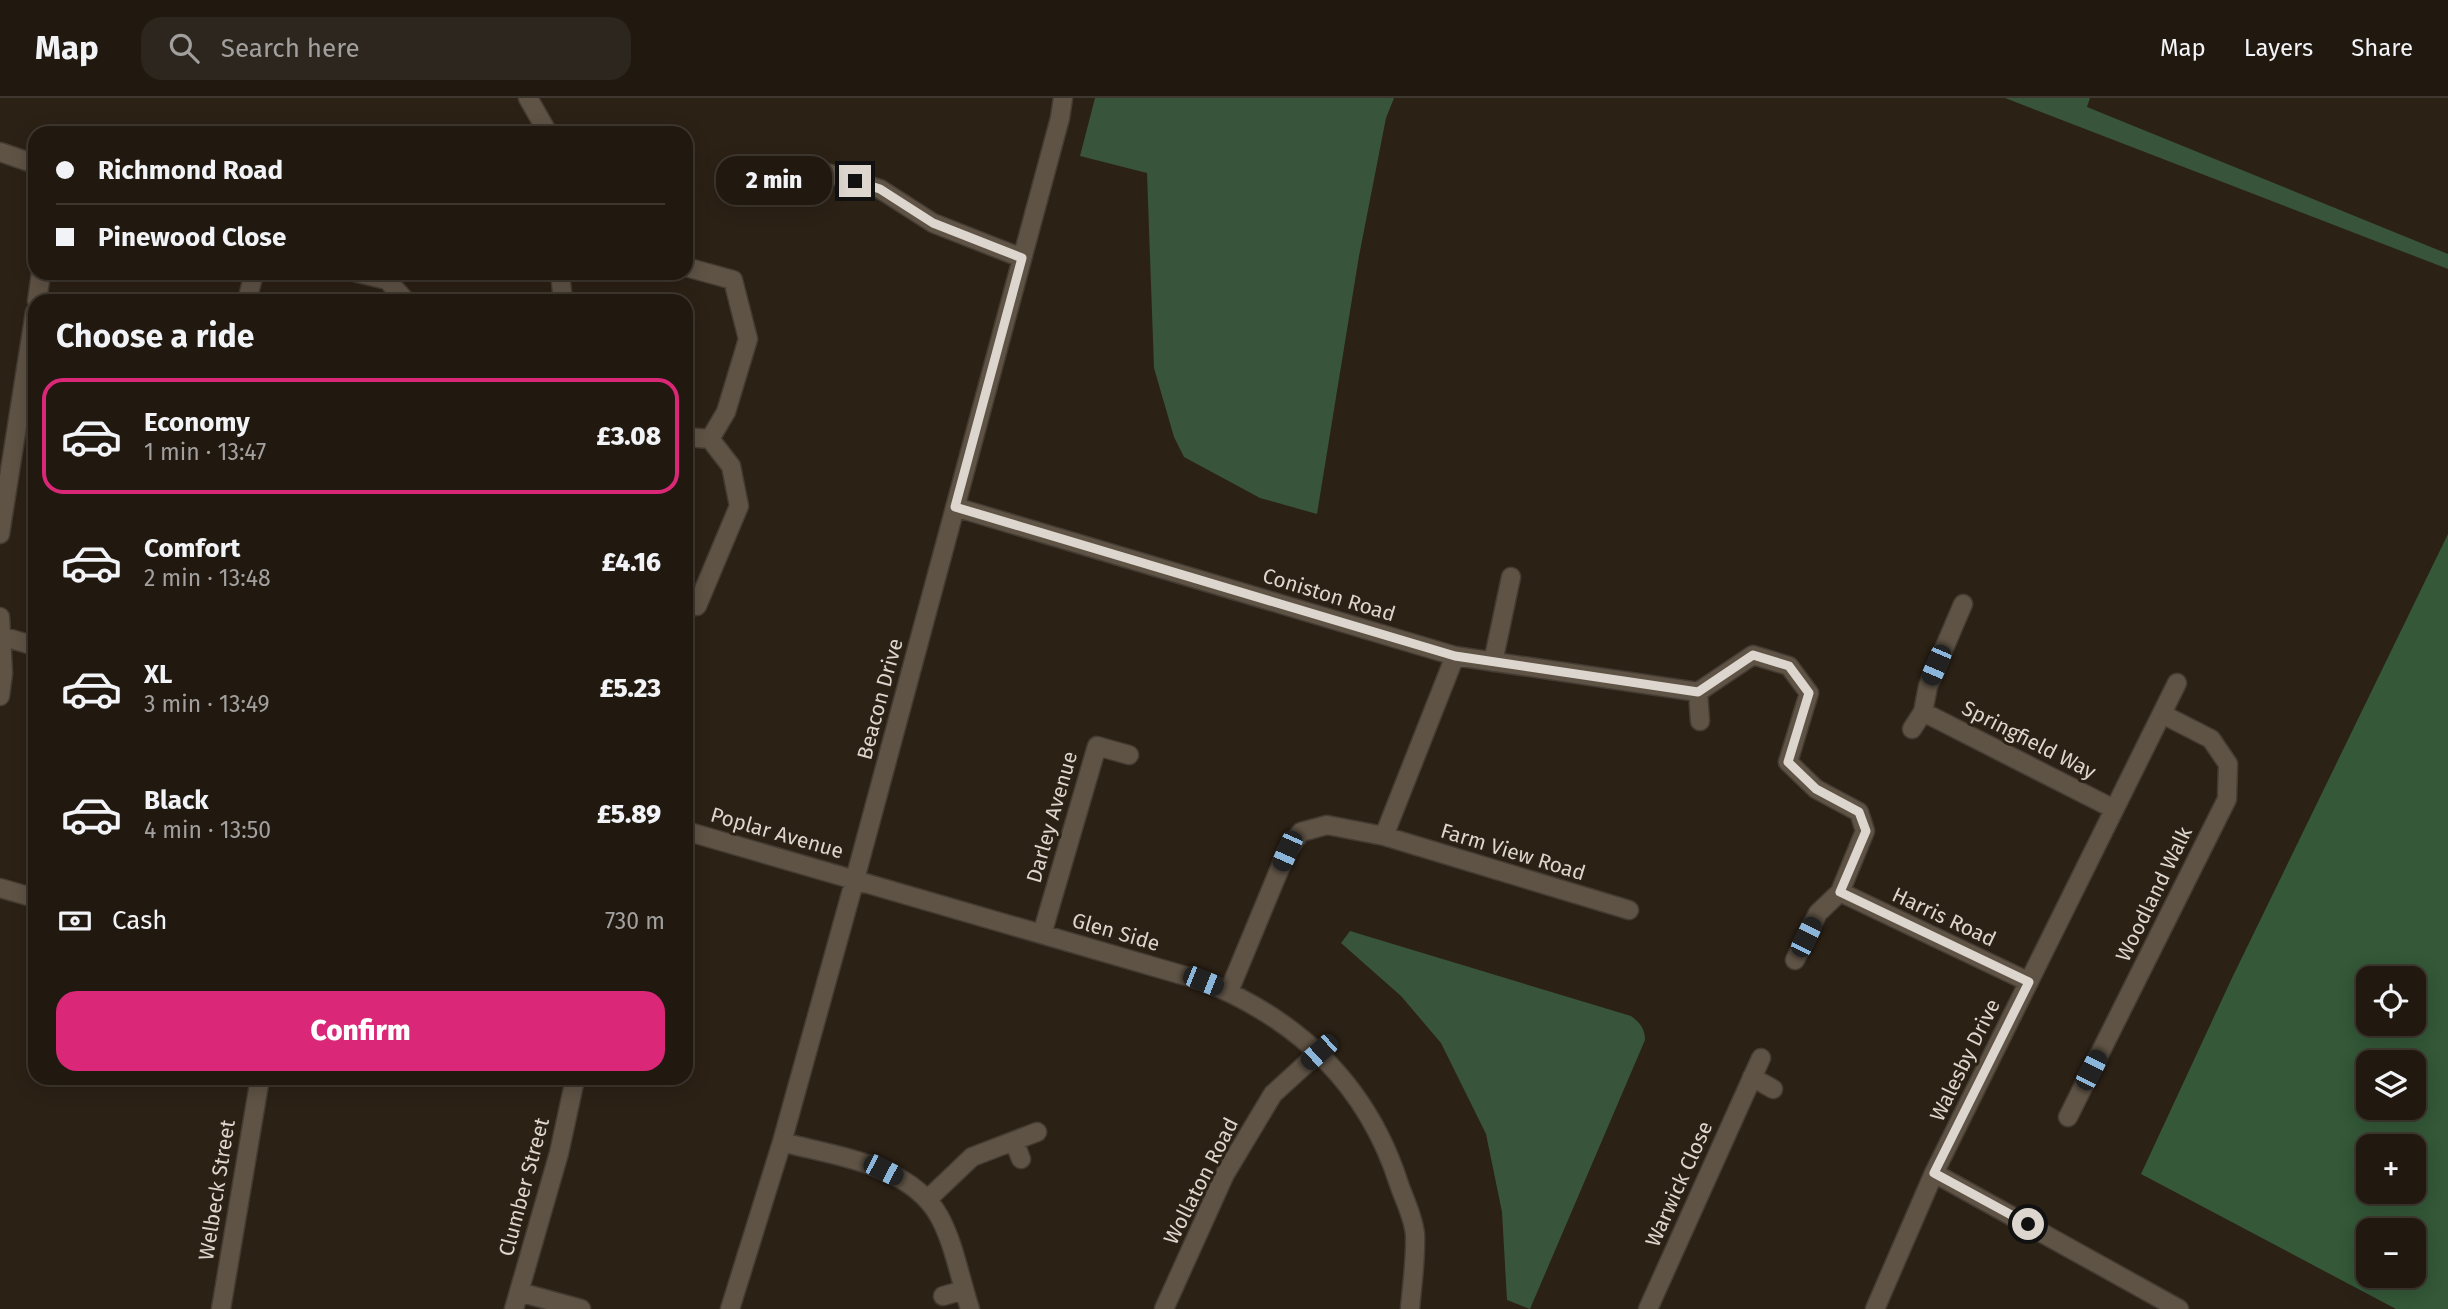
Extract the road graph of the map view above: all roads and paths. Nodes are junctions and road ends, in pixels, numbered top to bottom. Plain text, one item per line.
1 (528, 98) edge
2 (1063, 98) edge
3 (544, 126) edge
4 (0, 152) edge
5 (28, 162) edge
6 (804, 166) dead end
7 (1022, 258) junction
8 (693, 269) edge
9 (387, 280) edge
10 (400, 294) edge
11 (28, 356) edge
12 (693, 438) edge
13 (710, 439) junction
14 (955, 507) junction
15 (0, 534) edge
16 (1511, 577) dead end
17 (1963, 604) dead end
18 (697, 606) dead end
19 (0, 617) edge
20 (1, 636) edge
21 (28, 644) edge
22 (1455, 656) junction
23 (1493, 662) junction
24 (2177, 683) dead end
25 (1698, 692) junction
26 (0, 696) edge
27 (1923, 712) junction
28 (2162, 714) junction
29 (1700, 721) dead end
30 (1912, 729) dead end
31 (1129, 755) dead end
32 (2115, 809) junction
33 (693, 833) edge
34 (1384, 836) junction
35 (855, 879) junction
36 (0, 888) edge
37 (1840, 892) junction
38 (28, 896) edge
39 (1629, 910) dead end
40 (1042, 934) junction
41 (1795, 960) dead end
42 (2029, 982) junction
43 (1229, 991) junction
44 (1319, 1052) junction
45 (1761, 1058) dead end
46 (1752, 1077) junction
47 (259, 1085) edge
48 (574, 1085) edge
49 (1773, 1088) dead end
50 (2068, 1117) dead end
51 (1037, 1132) dead end
52 (1014, 1141) junction
53 (782, 1142) junction
54 (1021, 1159) dead end
55 (1934, 1173) junction
56 (928, 1199) junction
57 (964, 1290) junction
58 (943, 1296) dead end
59 (517, 1301) edge
60 (221, 1309) edge
61 (581, 1309) edge
62 (730, 1309) edge
63 (970, 1309) edge
64 (1164, 1309) edge
65 (1410, 1309) edge
66 (1648, 1309) edge
67 (1875, 1309) edge
68 (2179, 1309) edge

1 - 3 street
2 - 7 street, Beacon Drive
4 - 5 street
6 - 7 street
7 - 14 street, Beacon Drive
8 - 13 street
9 - 10 street
11 - 15 street
12 - 13 street
13 - 18 street
14 - 22 street, Coniston Road
14 - 35 street, Beacon Drive
16 - 23 street
17 - 27 street
19 - 20 street
20 - 21 street
20 - 26 street
22 - 23 street, Coniston Road
22 - 34 street
23 - 25 street, Coniston Road
24 - 28 street, Walesby Drive
25 - 29 street
25 - 37 street
27 - 30 street
27 - 32 street, Springfield Way
28 - 32 street, Walesby Drive
28 - 50 street, Woodland Walk
31 - 40 street, Darley Avenue
32 - 42 street, Walesby Drive
33 - 35 street, Poplar Avenue
34 - 39 street, Farm View Road
34 - 43 street, Farm View Road
35 - 40 street, Glen Side
35 - 53 street, Beacon Drive
36 - 38 street
37 - 41 street
37 - 42 street, Harris Road
40 - 43 street, Glen Side
42 - 55 street, Walesby Drive
43 - 44 street, Glen Side
44 - 64 street, Wollaton Road
44 - 65 street, Glen Side
45 - 46 street, Warwick Close
46 - 49 street
46 - 66 street, Warwick Close
47 - 60 street, Welbeck Street
48 - 59 street, Clumber Street
51 - 52 street
52 - 54 street
52 - 56 street
53 - 56 street
53 - 62 street, Beacon Drive
55 - 67 street, Walesby Drive
55 - 68 street
56 - 57 street
57 - 58 street
57 - 63 street
59 - 61 street

